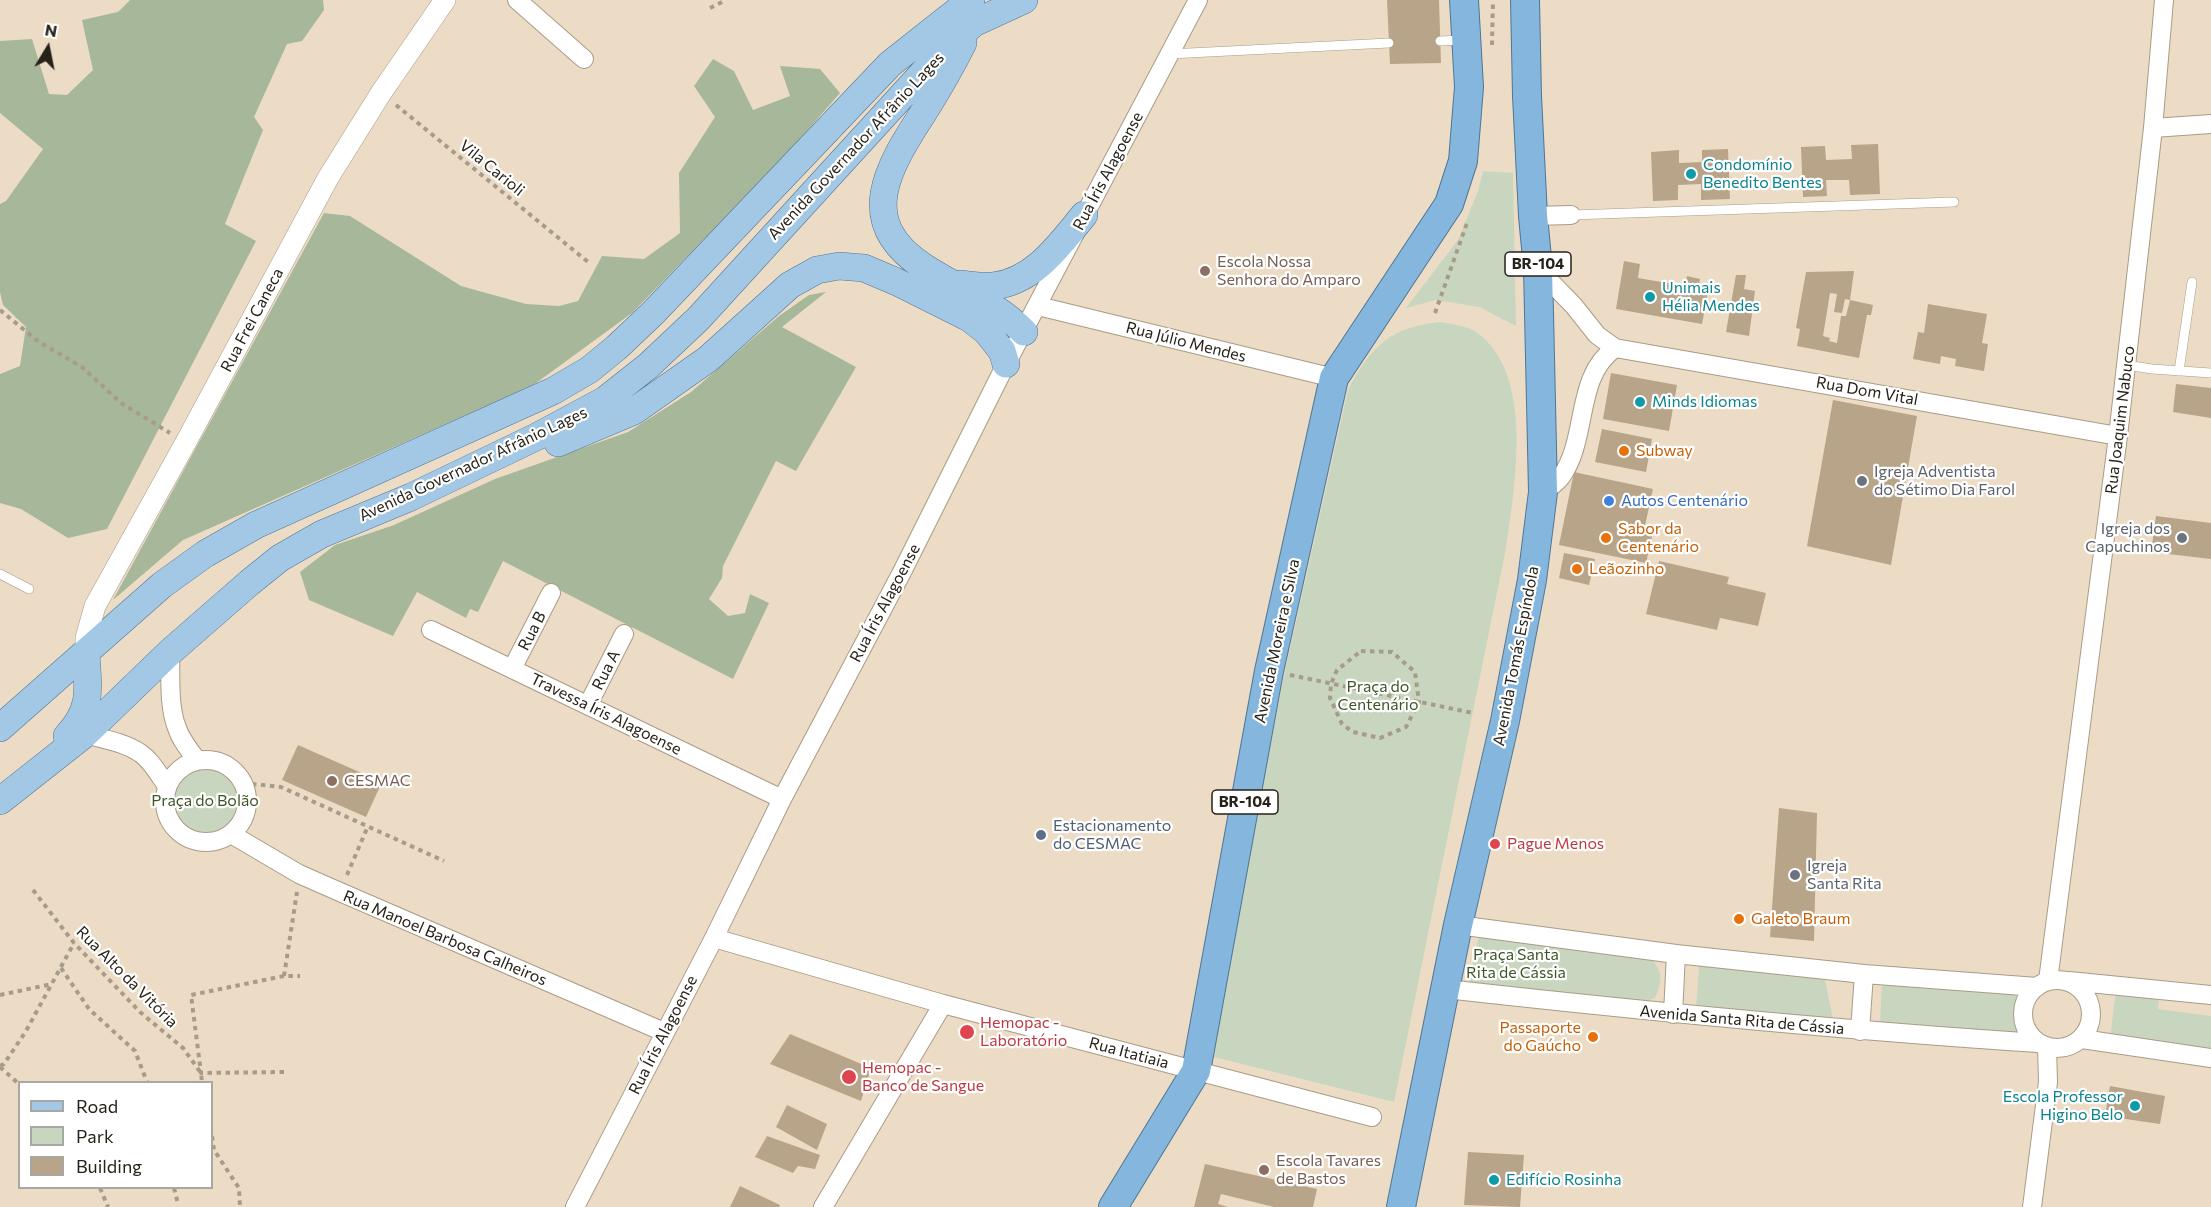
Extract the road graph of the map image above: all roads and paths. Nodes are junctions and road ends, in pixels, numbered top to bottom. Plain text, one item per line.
1 (445, 0) edge
2 (517, 0) edge
3 (726, 0) edge
4 (949, 0) edge
5 (1024, 0) edge
6 (1198, 0) edge
7 (1464, 0) edge
8 (1525, 0) edge
9 (2164, 0) edge
10 (710, 8) dead end
11 (972, 12) edge
12 (1389, 43) dead end
13 (1169, 54) junction
14 (584, 59) dead end
15 (890, 64) junction
16 (381, 93) junction
17 (2211, 124) edge
18 (2153, 128) junction
19 (1954, 202) dead end
20 (1571, 215) joint
21 (1084, 216) junction
22 (1533, 216) junction
23 (588, 262) dead end
24 (1538, 269) junction
25 (2192, 282) dead end
26 (956, 284) junction
27 (1038, 306) junction
28 (0, 310) edge
29 (1024, 332) junction
30 (1615, 348) junction
31 (1006, 364) junction
32 (2126, 365) junction
33 (2179, 371) junction
34 (2211, 373) edge
35 (1334, 378) junction
36 (2118, 436) junction
37 (186, 442) junction
38 (484, 462) junction
39 (1543, 492) junction
40 (0, 574) edge
41 (29, 589) dead end
42 (551, 593) dead end
43 (431, 630) dead end
44 (624, 634) dead end
45 (170, 652) junction
46 (86, 653) junction
47 (512, 669) junction
48 (1289, 675) dead end
49 (1331, 684) junction
50 (1419, 702) junction
51 (588, 705) junction
52 (1473, 713) dead end
53 (0, 728) edge
54 (85, 734) junction
55 (197, 760) junction
56 (243, 783) junction
57 (167, 786) junction
58 (10, 793) edge
59 (782, 799) junction
60 (368, 826) junction
61 (231, 834) junction
62 (444, 861) dead end
63 (299, 874) junction
64 (33, 890) dead end
65 (340, 892) junction
66 (1458, 925) junction
67 (714, 938) junction
68 (74, 944) junction
69 (1676, 954) junction
70 (61, 968) junction
71 (1864, 974) junction
72 (284, 976) junction
73 (300, 976) dead end
74 (2067, 981) junction
75 (52, 984) junction
76 (2042, 984) junction
77 (1446, 989) junction
78 (0, 995) edge
79 (2211, 995) edge
80 (943, 1004) junction
81 (1673, 1014) junction
82 (1860, 1031) junction
83 (664, 1032) junction
84 (2082, 1039) junction
85 (2049, 1046) junction
86 (2211, 1058) edge
87 (0, 1067) edge
88 (1196, 1071) junction
89 (284, 1072) dead end
90 (201, 1073) junction
91 (146, 1081) edge
92 (202, 1081) edge
93 (18, 1083) edge
94 (1372, 1117) dead end
95 (213, 1143) edge
96 (100, 1189) edge
97 (174, 1189) edge
98 (178, 1204) dead end
99 (108, 1207) edge
100 (240, 1207) edge
101 (575, 1207) edge
102 (823, 1207) edge
103 (1113, 1207) edge
104 (1401, 1207) edge
105 (2032, 1207) edge

1 - 16 street, Rua Frei Caneca
2 - 14 street
3 - 10 path
4 - 15 main road
5 - 11 main road, Avenida Governador Afrânio Lages
6 - 13 street, Rua Íris Alagoense
7 - 35 highway, Avenida Moreira e Silva / BR-104
8 - 22 highway, Avenida Tomás Espíndola / BR-104
9 - 18 street, Rua Joaquim Nabuco
11 - 15 main road, Avenida Governador Afrânio Lages
11 - 26 main road
11 - 38 main road, Avenida Governador Afrânio Lages
12 - 13 lane
13 - 21 street, Rua Íris Alagoense
15 - 46 main road, Avenida Governador Afrânio Lages
16 - 23 path, Vila Carioli
16 - 37 street, Rua Frei Caneca
17 - 18 street
18 - 32 street, Rua Joaquim Nabuco
19 - 20 lane
20 - 22 street
21 - 26 main road
21 - 27 street, Rua Íris Alagoense
22 - 24 highway, Avenida Tomás Espíndola / BR-104
24 - 30 street
24 - 39 highway, Avenida Tomás Espíndola / BR-104
25 - 33 lane
26 - 29 main road
27 - 29 street, Rua Íris Alagoense
27 - 35 street, Rua Júlio Mendes
28 - 37 path
29 - 31 street, Rua Íris Alagoense
30 - 36 street, Rua Dom Vital
30 - 39 street
31 - 38 main road
31 - 59 street, Rua Íris Alagoense
32 - 33 lane
32 - 36 street, Rua Joaquim Nabuco
33 - 34 lane
35 - 88 highway, Avenida Moreira e Silva / BR-104
36 - 76 street, Rua Joaquim Nabuco
37 - 46 street, Rua Frei Caneca
38 - 45 main road, Avenida Governador Afrânio Lages
39 - 66 highway, Avenida Tomás Espíndola / BR-104
40 - 41 lane
42 - 47 street, Rua B
43 - 47 street, Travessa Íris Alagoense
44 - 51 street, Rua A
45 - 54 main road, Avenida Governador Afrânio Lages
45 - 55 street
46 - 53 main road, Avenida Governador Afrânio Lages
46 - 58 main road
47 - 51 street, Travessa Íris Alagoense
48 - 49 path
49 - 50 path
49 - 50 path
49 - 50 path
50 - 52 path
51 - 59 street, Travessa Íris Alagoense
54 - 57 street
54 - 58 main road, Avenida Governador Afrânio Lages
55 - 56 street
55 - 57 street
56 - 60 path
56 - 61 street
57 - 61 street
59 - 67 street, Rua Íris Alagoense
60 - 62 path
60 - 65 path
61 - 63 street, Rua Manoel Barbosa Calheiros
63 - 65 street, Rua Manoel Barbosa Calheiros
63 - 72 path
64 - 68 path, Rua Alto da Vitória
65 - 83 street, Rua Manoel Barbosa Calheiros
66 - 69 street
66 - 77 highway, Avenida Tomás Espíndola / BR-104
67 - 80 street, Rua Itatiaia
67 - 83 street, Rua Íris Alagoense
68 - 70 path
68 - 90 path, Rua Alto da Vitória
69 - 71 street
69 - 81 street
70 - 75 path
70 - 91 path
71 - 76 street
71 - 82 street
72 - 73 path
72 - 90 path
74 - 76 street
74 - 79 street
74 - 84 street
75 - 78 path
75 - 87 path
76 - 85 street
77 - 81 street, Avenida Santa Rita de Cássia
77 - 104 highway, Avenida Tomás Espíndola / BR-104
80 - 88 street, Rua Itatiaia
80 - 102 street
81 - 82 street, Avenida Santa Rita de Cássia
82 - 85 street, Avenida Santa Rita de Cássia
83 - 101 street, Rua Íris Alagoense
84 - 85 street
84 - 86 street
85 - 105 street
87 - 93 path
88 - 94 street, Rua Itatiaia
88 - 103 highway, Avenida Moreira e Silva / BR-104
89 - 90 path
90 - 92 path
95 - 100 path
96 - 99 path
97 - 98 path

